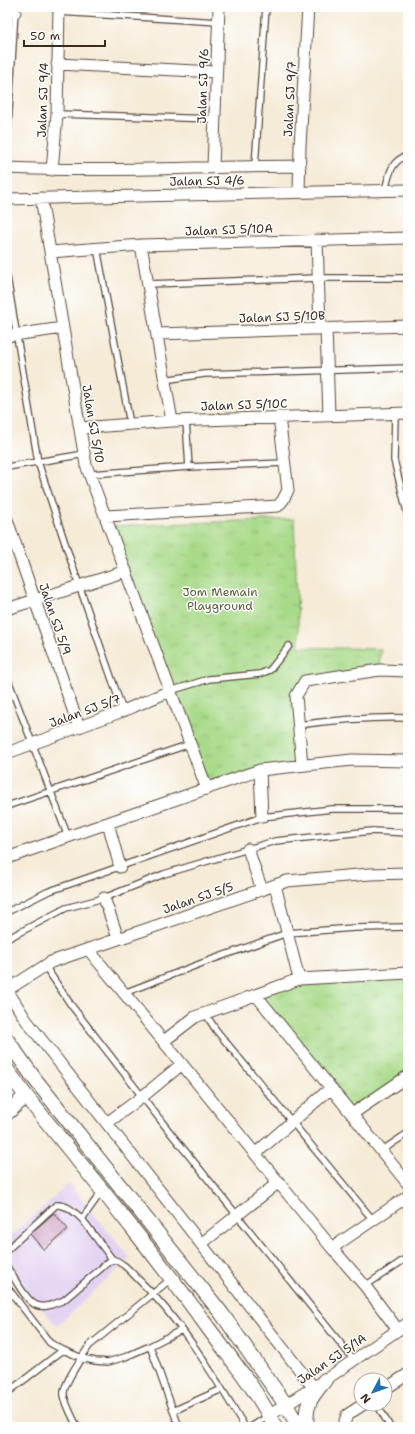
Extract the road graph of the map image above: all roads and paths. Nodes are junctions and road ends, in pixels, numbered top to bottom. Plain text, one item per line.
1 (219, 7) edge
2 (266, 7) edge
3 (308, 7) edge
4 (13, 10) edge
5 (58, 10) edge
6 (218, 22) junction
7 (57, 64) junction
8 (216, 72) junction
9 (57, 114) junction
10 (215, 119) junction
11 (7, 144) edge
12 (408, 156) edge
13 (255, 166) junction
14 (300, 166) junction
15 (213, 167) junction
16 (7, 168) edge
17 (52, 170) junction
18 (385, 190) junction
19 (408, 190) edge
20 (300, 192) junction
21 (41, 198) junction
22 (7, 199) edge
23 (408, 238) edge
24 (317, 240) junction
25 (141, 245) junction
26 (97, 248) junction
27 (50, 252) junction
28 (7, 277) edge
29 (318, 278) junction
30 (408, 278) edge
31 (148, 284) junction
32 (408, 326) edge
33 (63, 328) junction
34 (323, 329) junction
35 (156, 334) junction
36 (12, 335) edge
37 (408, 368) edge
38 (327, 370) junction
39 (164, 380) junction
40 (408, 413) edge
41 (395, 414) junction
42 (329, 416) junction
43 (279, 417) junction
44 (186, 420) junction
45 (172, 421) junction
46 (130, 424) junction
47 (80, 428) junction
48 (85, 454) junction
49 (38, 462) junction
50 (284, 463) junction
51 (7, 467) edge
52 (189, 467) junction
53 (90, 474) junction
54 (106, 516) junction
55 (408, 516) edge
56 (7, 520) edge
57 (126, 571) junction
58 (79, 585) junction
59 (35, 599) junction
60 (7, 609) edge
61 (289, 646) dead end
62 (408, 671) edge
63 (7, 677) edge
64 (170, 691) junction
65 (123, 711) junction
66 (408, 718) edge
67 (298, 725) junction
68 (79, 727) junction
69 (33, 744) junction
70 (190, 744) junction
71 (7, 753) edge
72 (408, 761) edge
73 (302, 765) junction
74 (260, 770) junction
75 (206, 789) junction
76 (51, 792) junction
77 (7, 806) edge
78 (408, 809) edge
79 (262, 817) junction
80 (108, 823) junction
81 (408, 833) edge
82 (68, 837) junction
83 (248, 849) junction
84 (7, 858) edge
85 (120, 867) junction
86 (408, 873) edge
87 (275, 886) junction
88 (262, 890) junction
89 (104, 898) junction
90 (7, 912) edge
91 (408, 927) edge
92 (287, 933) junction
93 (118, 938) junction
94 (7, 939) edge
95 (88, 949) junction
96 (45, 966) junction
97 (408, 973) edge
98 (299, 979) junction
99 (7, 990) edge
100 (124, 993) junction
101 (256, 995) junction
102 (205, 1013) junction
103 (7, 1040) edge
104 (164, 1041) junction
105 (182, 1064) junction
106 (7, 1070) edge
107 (408, 1076) edge
108 (331, 1088) junction
109 (26, 1096) junction
110 (142, 1097) junction
111 (7, 1113) edge
112 (352, 1114) junction
113 (292, 1122) junction
114 (106, 1123) junction
115 (408, 1134) edge
116 (382, 1151) junction
117 (255, 1154) junction
118 (278, 1182) junction
119 (408, 1184) edge
120 (102, 1191) junction
121 (408, 1196) edge
122 (237, 1216) junction
123 (82, 1219) junction
124 (373, 1220) junction
125 (201, 1244) junction
126 (332, 1248) junction
127 (7, 1250) edge
128 (408, 1256) edge
129 (112, 1259) junction
130 (7, 1267) edge
131 (172, 1278) junction
132 (7, 1286) edge
133 (365, 1286) junction
134 (153, 1294) junction
135 (408, 1323) edge
136 (181, 1330) junction
137 (398, 1330) junction
138 (150, 1346) junction
139 (63, 1350) junction
140 (82, 1358) junction
141 (354, 1360) junction
142 (408, 1374) edge
143 (325, 1380) junction
144 (393, 1384) edge
145 (313, 1387) junction
146 (222, 1389) junction
147 (7, 1393) edge
148 (286, 1404) junction
149 (173, 1411) junction
150 (353, 1411) edge
151 (382, 1412) edge
152 (272, 1421) edge
153 (77, 1427) edge
154 (179, 1427) edge
155 (245, 1427) edge
156 (252, 1427) edge
157 (299, 1427) edge
158 (308, 1427) edge
159 (343, 1427) edge
160 (390, 1427) edge

1 - 6 street, Jalan SJ 9/6
2 - 13 lane
3 - 14 street, Jalan SJ 9/7
4 - 11 lane
5 - 6 lane
5 - 7 street, Jalan SJ 9/4
6 - 8 street, Jalan SJ 9/6
7 - 8 street
7 - 9 street, Jalan SJ 9/4
8 - 10 street, Jalan SJ 9/6
9 - 10 lane
9 - 17 street, Jalan SJ 9/4
10 - 15 street, Jalan SJ 9/6
12 - 18 lane
13 - 14 street
13 - 15 street
14 - 20 street, Jalan SJ 9/7
15 - 17 street
16 - 17 street
18 - 19 street, Jalan SJ 4/6
18 - 20 street, Jalan SJ 4/6
20 - 21 street, Jalan SJ 4/6
21 - 22 street, Jalan SJ 4/6
21 - 27 street, Jalan SJ 5/10
23 - 24 street, Jalan SJ 5/10A
24 - 25 street, Jalan SJ 5/10A
24 - 29 street
25 - 26 street, Jalan SJ 5/10A
25 - 31 street
26 - 27 street, Jalan SJ 5/10A
26 - 46 lane
27 - 33 street, Jalan SJ 5/10
28 - 36 lane
29 - 30 lane
29 - 31 lane
29 - 34 street
31 - 35 street
32 - 34 street, Jalan SJ 5/10B
33 - 36 street
33 - 47 street, Jalan SJ 5/10
34 - 35 street, Jalan SJ 5/10B
34 - 38 street
35 - 39 street
36 - 49 lane
37 - 38 lane
38 - 39 lane
38 - 42 street
39 - 45 street
40 - 41 street, Jalan SJ 5/10C
41 - 42 street, Jalan SJ 5/10C
41 - 55 lane
42 - 43 street, Jalan SJ 5/10C
43 - 44 street, Jalan SJ 5/10C
43 - 50 street
44 - 45 street, Jalan SJ 5/10C
44 - 52 lane
45 - 46 street, Jalan SJ 5/10C
46 - 47 street, Jalan SJ 5/10C
47 - 48 street, Jalan SJ 5/10
48 - 49 lane
48 - 53 street, Jalan SJ 5/10
49 - 51 lane
49 - 58 lane
50 - 52 lane
50 - 54 street
52 - 53 lane
53 - 54 street, Jalan SJ 5/10
54 - 57 street, Jalan SJ 5/10
56 - 59 street, Jalan SJ 5/9
57 - 58 street
57 - 64 street, Jalan SJ 5/10
58 - 59 street
58 - 65 lane
59 - 60 street
59 - 68 street, Jalan SJ 5/9
61 - 64 lane
62 - 67 street
63 - 69 lane
64 - 65 street, Jalan SJ 5/7
64 - 70 street, Jalan SJ 5/10
65 - 68 street, Jalan SJ 5/7
66 - 67 lane
67 - 73 street
68 - 69 street, Jalan SJ 5/7
69 - 71 street, Jalan SJ 5/7
69 - 76 lane
70 - 75 street, Jalan SJ 5/10
70 - 76 lane
72 - 73 street
73 - 74 street
74 - 75 street
74 - 79 street
75 - 80 street
76 - 77 lane
76 - 82 lane
78 - 79 lane
79 - 85 lane
80 - 82 street
80 - 85 street
81 - 83 lane
82 - 84 street
83 - 88 street
83 - 89 lane
85 - 90 lane
86 - 87 street, Jalan SJ 5/5
87 - 88 street, Jalan SJ 5/5
87 - 92 street
88 - 93 street, Jalan SJ 5/5
89 - 93 street
89 - 94 lane
91 - 92 lane
92 - 98 street
92 - 100 lane
93 - 95 street, Jalan SJ 5/5
95 - 96 street, Jalan SJ 5/5
95 - 100 street
96 - 99 street, Jalan SJ 5/5
96 - 110 lane
97 - 98 street
98 - 101 street
99 - 114 street
100 - 104 street
101 - 102 street
101 - 108 street
102 - 104 street
102 - 113 lane
103 - 148 street
104 - 105 street
105 - 110 street
105 - 117 street
106 - 109 street
107 - 112 street
108 - 112 street
108 - 113 street
109 - 111 street
109 - 120 street
110 - 114 street
110 - 122 lane
112 - 116 street
113 - 117 street
113 - 124 lane
114 - 125 street
115 - 116 lane
116 - 119 street
117 - 118 street
118 - 122 street
118 - 126 street
120 - 123 lane
120 - 131 street
121 - 124 street
122 - 125 street
122 - 141 lane
123 - 127 lane
123 - 129 lane
124 - 126 street
125 - 145 street
126 - 133 street
128 - 133 lane
129 - 130 lane
129 - 134 lane
131 - 134 lane
131 - 152 street
132 - 139 lane
133 - 137 street
134 - 136 lane
134 - 140 lane
135 - 137 street, Jalan SJ 5/1A
136 - 138 lane
136 - 146 lane
137 - 141 street, Jalan SJ 5/1A
138 - 140 lane
138 - 149 lane
139 - 140 lane
139 - 147 lane
140 - 153 lane
141 - 143 street, Jalan SJ 5/1A
142 - 144 street
143 - 145 street, Jalan SJ 5/1A
143 - 158 street
145 - 148 street, Jalan SJ 5/1A
146 - 149 lane
146 - 155 lane
148 - 152 street, Jalan SJ 5/1A
148 - 157 street
149 - 154 lane
150 - 159 street
151 - 160 lane
152 - 156 lane

